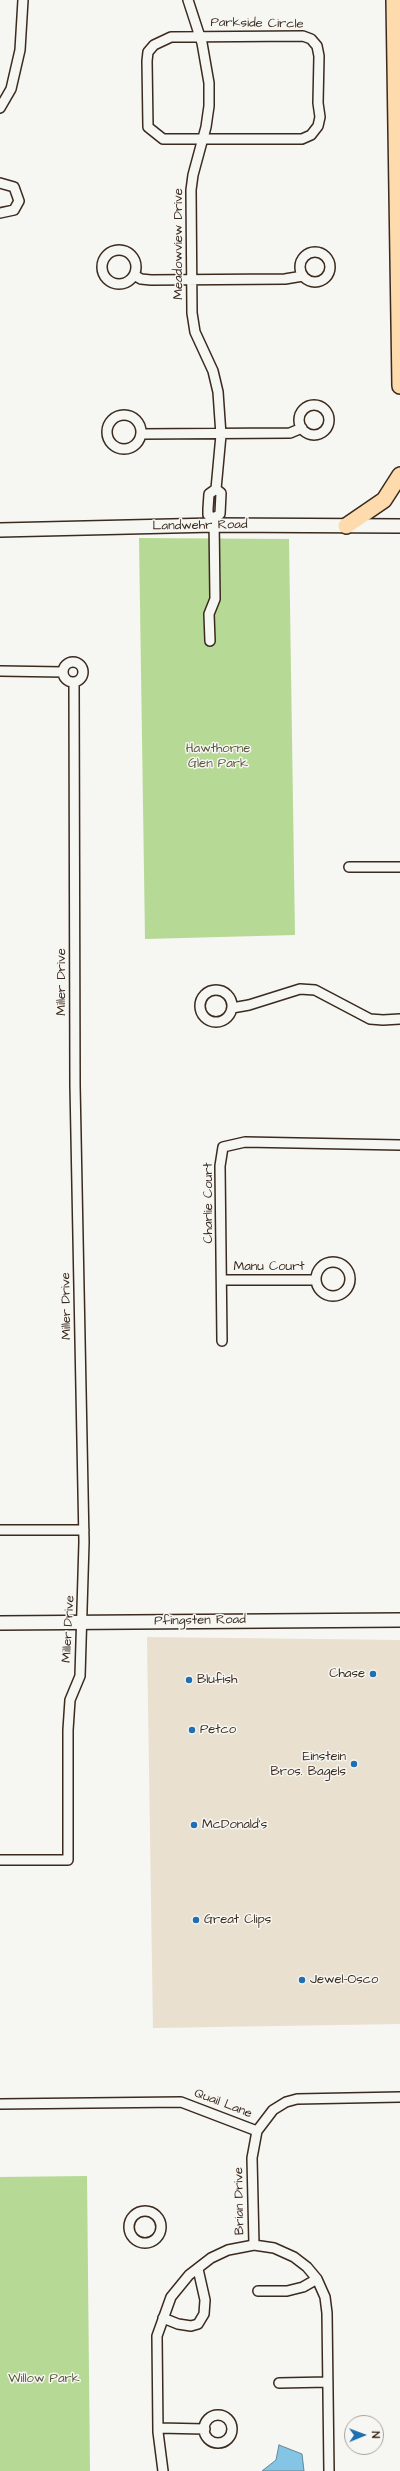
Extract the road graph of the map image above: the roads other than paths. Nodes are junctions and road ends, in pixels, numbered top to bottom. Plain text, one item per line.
1 (23, 0) edge
2 (188, 0) edge
3 (394, 0) edge
4 (200, 36) junction
5 (0, 108) edge
6 (202, 139) junction
7 (0, 183) edge
8 (0, 213) edge
9 (134, 275) dead end
10 (303, 276) dead end
11 (192, 280) junction
12 (400, 386) edge
13 (302, 428) dead end
14 (141, 434) dead end
15 (221, 435) junction
16 (400, 475) edge
17 (214, 522) junction
18 (346, 526) junction
19 (400, 526) edge
20 (0, 530) edge
21 (210, 640) dead end
22 (0, 671) edge
23 (63, 672) junction
24 (74, 682) junction
25 (349, 867) dead end
26 (400, 867) edge
27 (232, 1008) dead end
28 (400, 1019) edge
29 (400, 1145) edge
30 (222, 1280) junction
31 (316, 1280) dead end
32 (222, 1341) dead end
33 (0, 1530) edge
34 (84, 1530) junction
35 (400, 1620) edge
36 (83, 1622) junction
37 (0, 1623) edge
38 (0, 1860) edge
39 (400, 2097) edge
40 (0, 2104) edge
41 (257, 2131) junction
42 (254, 2245) junction
43 (198, 2269) junction
44 (317, 2279) junction
45 (258, 2291) dead end
46 (163, 2318) junction
47 (328, 2382) junction
48 (279, 2383) dead end
49 (158, 2428) junction
50 (205, 2429) dead end
51 (163, 2471) edge
52 (329, 2471) edge

1 - 5 street
2 - 4 street, Meadowview Drive
3 - 12 main road
4 - 6 street, Meadowview Drive
4 - 6 street, Parkside Circle
4 - 6 street, Parkside Circle
6 - 11 street, Meadowview Drive
7 - 8 street
9 - 11 street
10 - 11 street
11 - 15 street, Meadowview Drive
13 - 15 street
14 - 15 street
15 - 17 street, Meadowview Drive
16 - 18 main road
17 - 18 main road, Landwehr Road
17 - 20 main road, Landwehr Road
17 - 21 street
18 - 19 main road, Landwehr Road
22 - 23 street
23 - 24 street
23 - 24 street
24 - 34 street, Miller Drive
25 - 26 street
27 - 28 street
29 - 30 street, Charlie Court
30 - 31 street, Manu Court
30 - 32 street, Charlie Court
33 - 34 street
34 - 36 street, Miller Drive
35 - 36 main road, Pfingsten Road
36 - 37 main road, Pfingsten Road
36 - 38 street, Miller Drive
39 - 41 street, Quail Lane
40 - 41 street, Quail Lane
41 - 42 street, Brian Drive
42 - 43 street
42 - 44 street, Brian Drive
43 - 46 street
43 - 46 street
44 - 45 street
44 - 47 street, Brian Drive
46 - 49 street
47 - 48 street
47 - 52 street, Brian Drive
49 - 50 street
49 - 51 street

